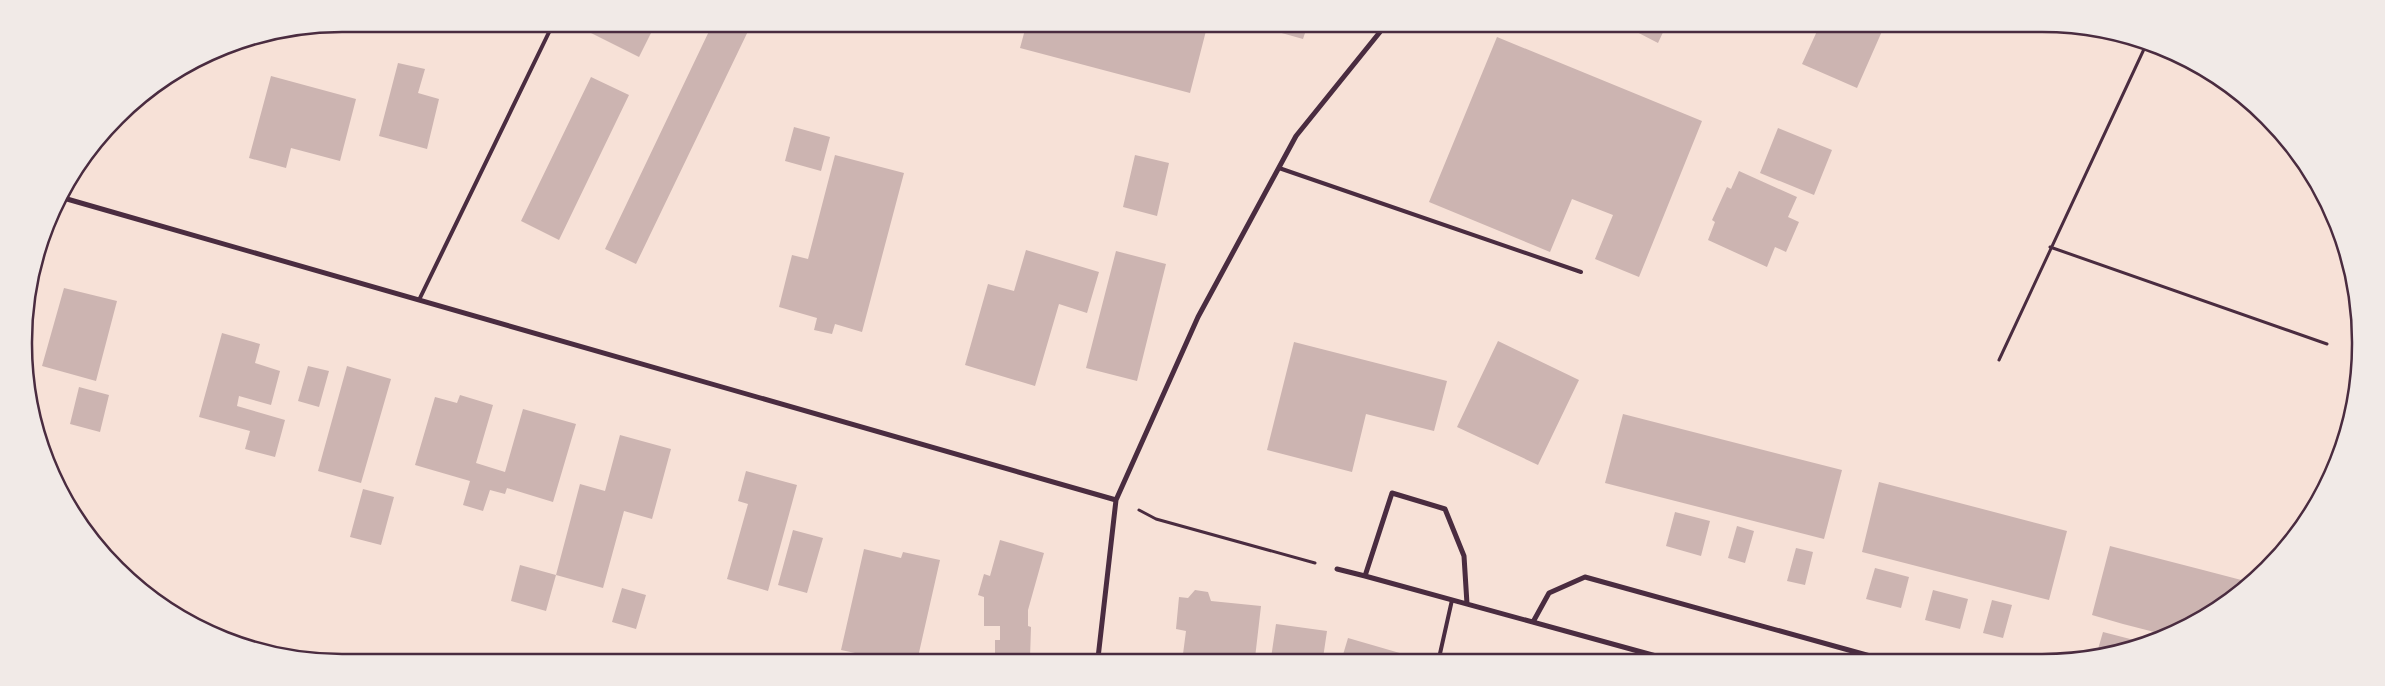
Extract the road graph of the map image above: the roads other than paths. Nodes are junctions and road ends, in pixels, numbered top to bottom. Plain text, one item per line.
1 (549, 32) edge
2 (1380, 32) edge
3 (1279, 168) junction
4 (68, 199) edge
5 (1581, 272) dead end
6 (419, 300) junction
7 (1116, 500) junction
8 (1337, 569) road end
9 (1365, 576) junction
10 (1452, 600) junction
11 (1467, 604) junction
12 (1533, 622) junction
13 (1098, 654) edge
14 (1439, 654) edge
15 (1649, 654) edge
16 (1863, 654) edge

1 - 6 lane
2 - 3 street
3 - 5 lane
3 - 7 street
4 - 6 street
6 - 7 street
7 - 13 street
8 - 9 street
9 - 10 street
9 - 11 street
10 - 11 street
10 - 14 lane
11 - 12 street
12 - 15 street
12 - 16 street

